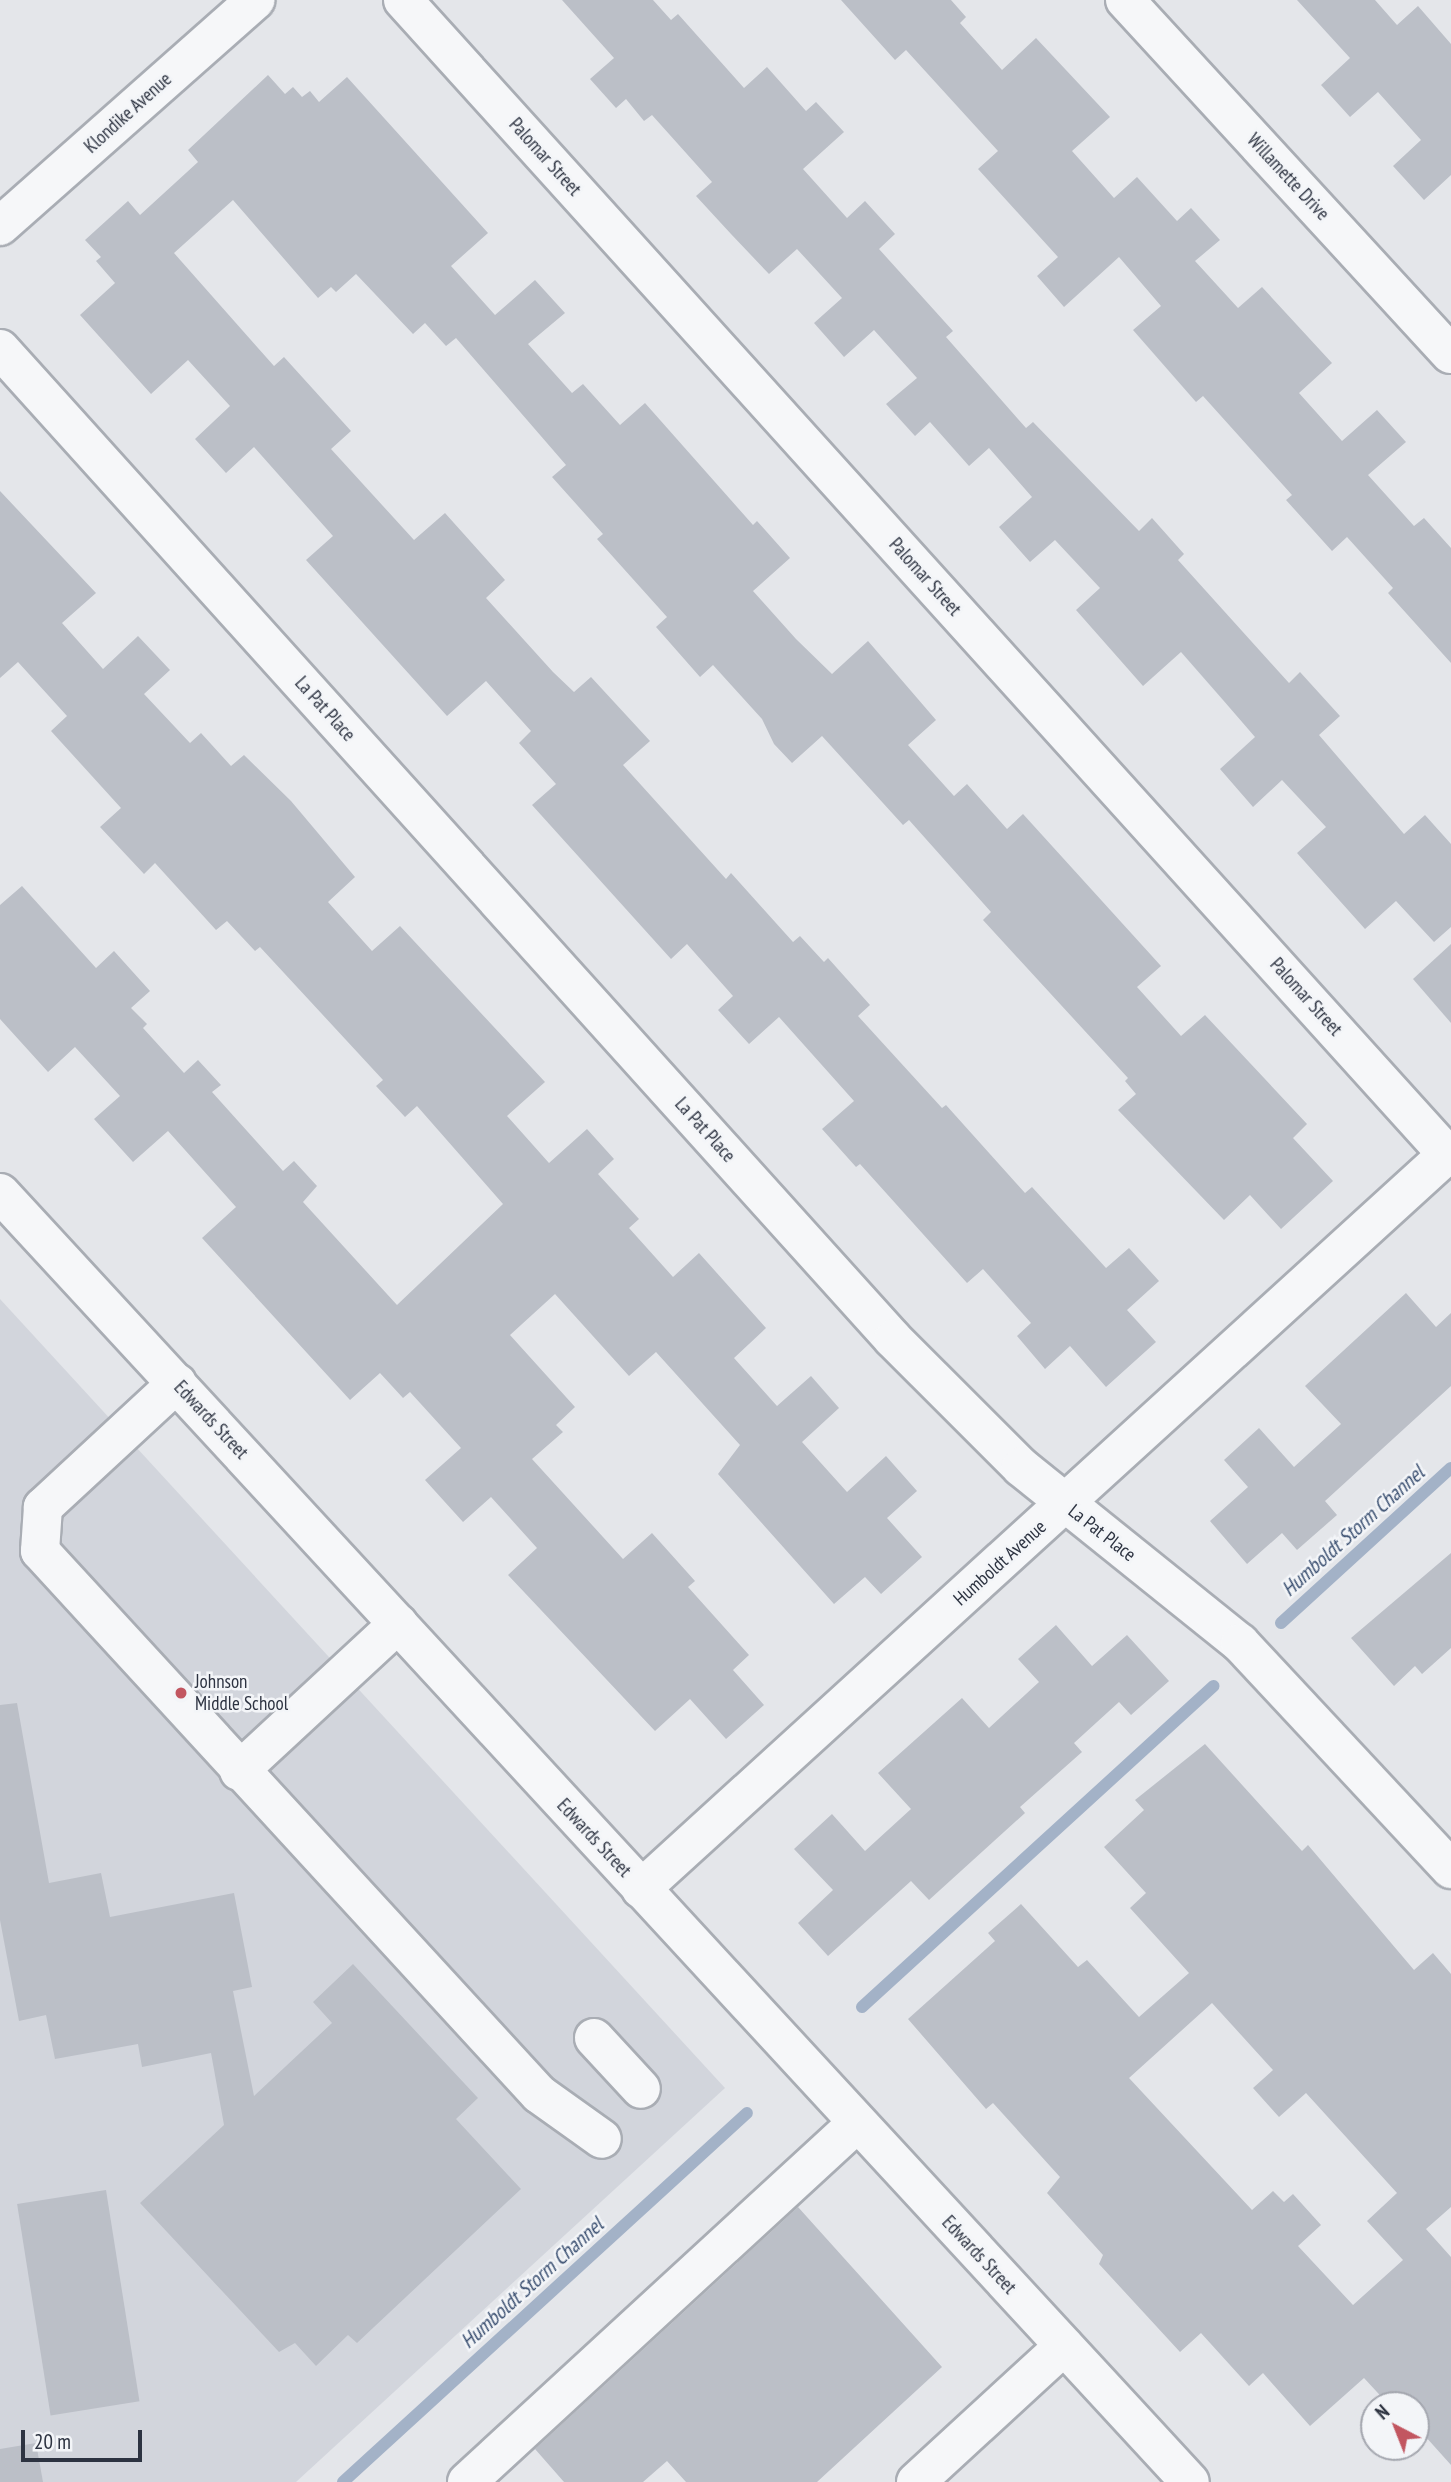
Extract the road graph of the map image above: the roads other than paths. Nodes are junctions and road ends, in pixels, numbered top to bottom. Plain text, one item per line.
1 (255, 0) edge
2 (403, 0) edge
3 (1125, 0) edge
4 (0, 226) edge
5 (0, 349) edge
6 (1451, 354) edge
7 (1449, 1152) edge
8 (0, 1193) edge
9 (177, 1384) junction
10 (1066, 1504) junction
11 (398, 1624) junction
12 (239, 1771) junction
13 (1451, 1869) edge
14 (641, 1889) junction
15 (594, 2038) dead end
16 (641, 2089) dead end
17 (856, 2124) junction
18 (601, 2139) dead end
19 (1064, 2346) junction
20 (467, 2482) edge
21 (916, 2482) edge
22 (1189, 2482) edge

1 - 4 street, Klondike Avenue
2 - 7 street, Palomar Street
3 - 6 street, Willamette Drive
5 - 10 street, La Pat Place
7 - 10 street, Humboldt Avenue
8 - 9 street, Edwards Street
9 - 11 street, Edwards Street
9 - 12 street
10 - 13 street, La Pat Place
10 - 14 street, Humboldt Avenue
11 - 12 street
11 - 14 street, Edwards Street
12 - 18 street
14 - 17 street, Edwards Street
15 - 16 street
17 - 19 street, Edwards Street
17 - 20 street
19 - 21 street
19 - 22 street, Edwards Street

